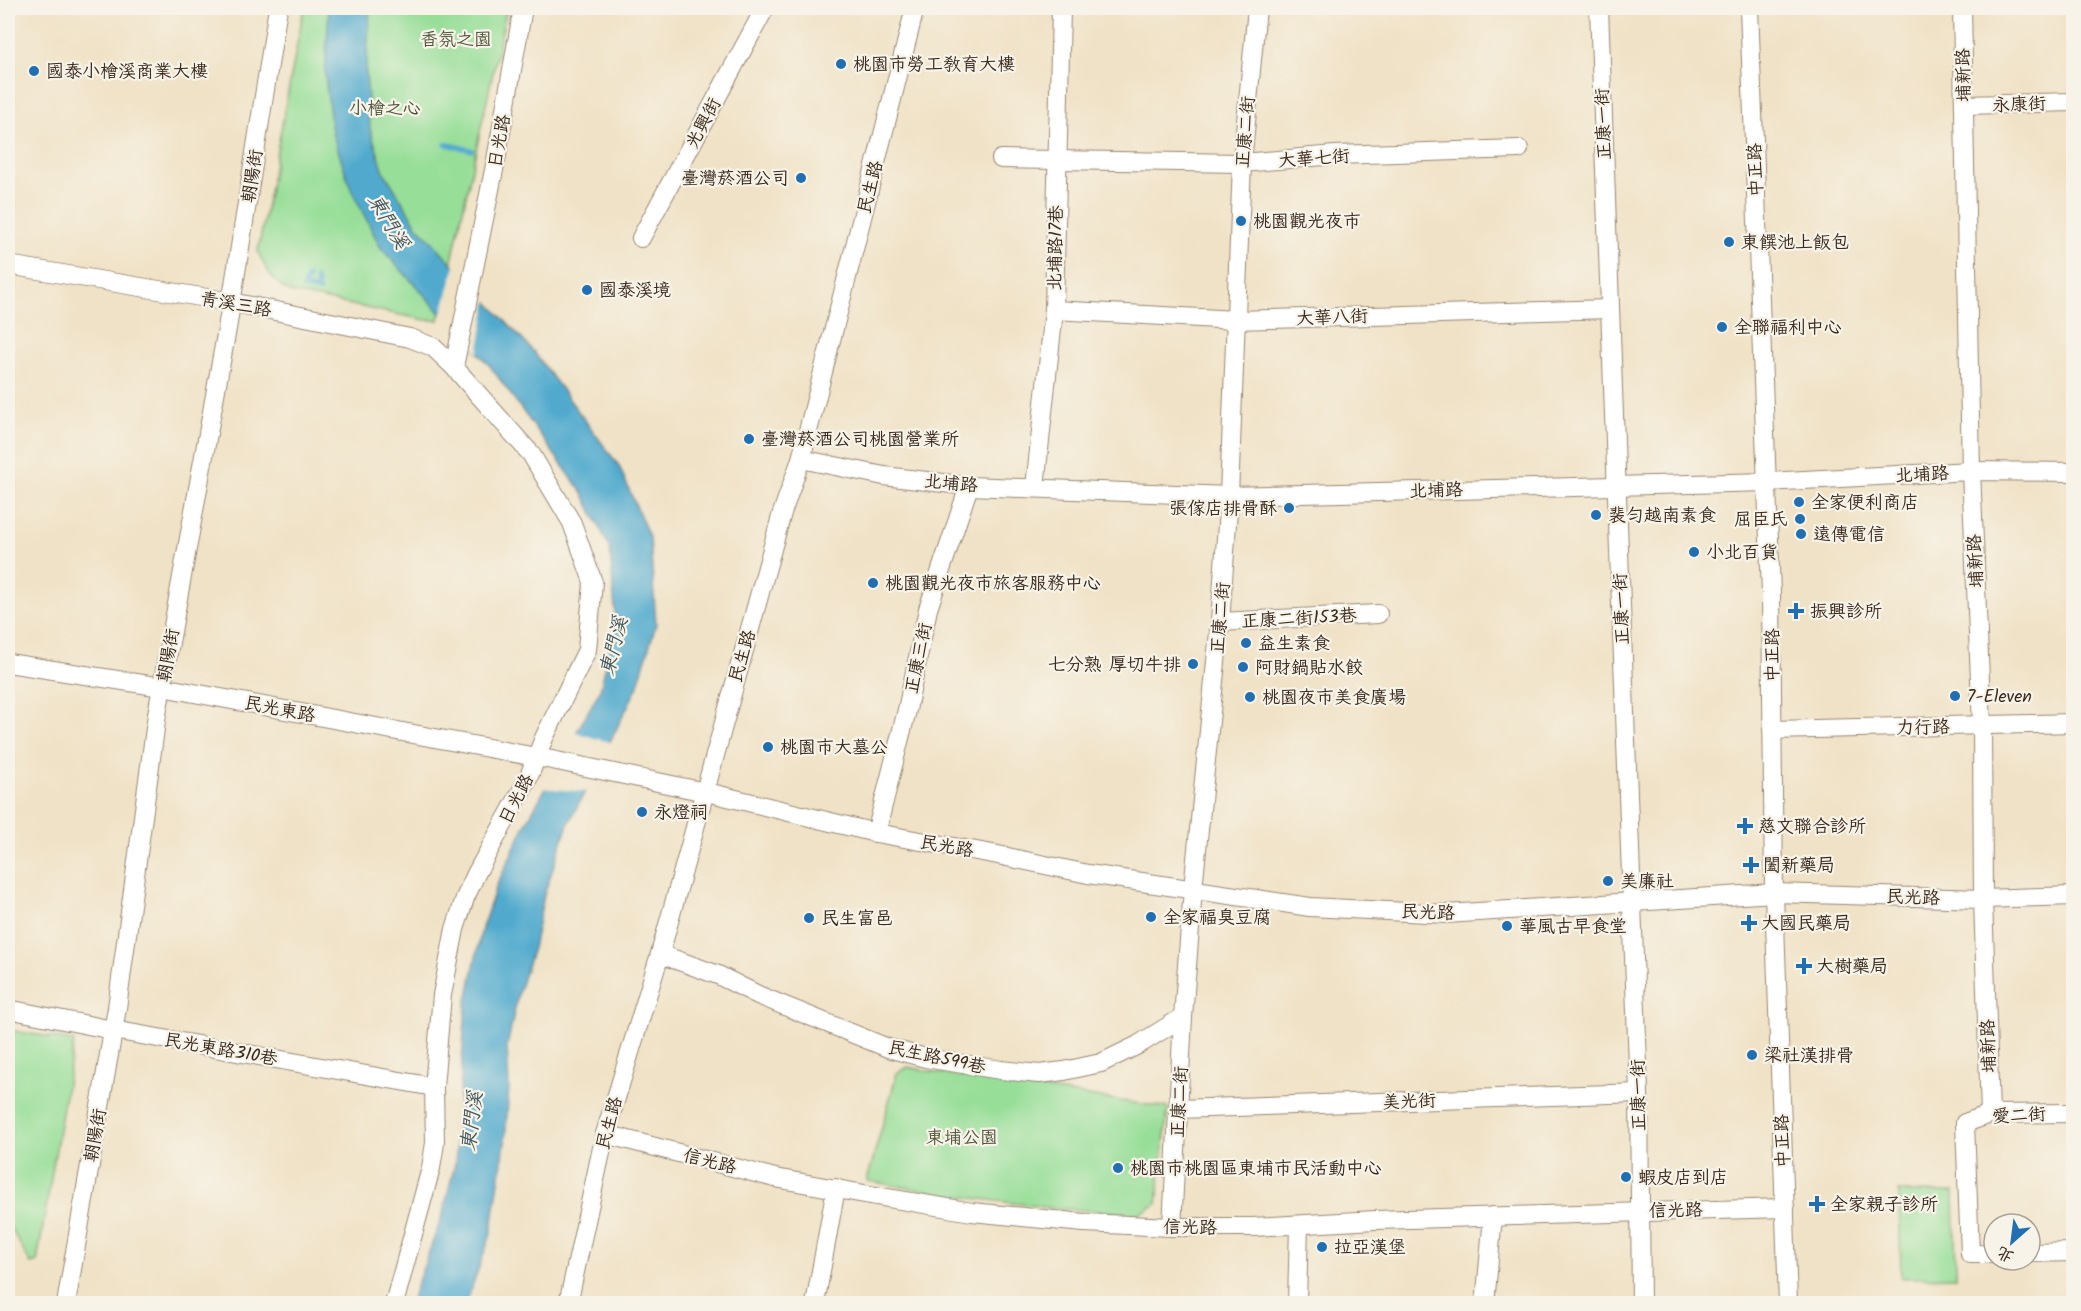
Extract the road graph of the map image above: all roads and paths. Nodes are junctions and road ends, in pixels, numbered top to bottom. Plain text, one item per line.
1 (278, 8) edge
2 (523, 8) edge
3 (765, 8) edge
4 (915, 8) edge
5 (1061, 8) edge
6 (1257, 8) edge
7 (1599, 8) edge
8 (1749, 8) edge
9 (1962, 8) edge
10 (2073, 102) edge
11 (1964, 105) junction
12 (1519, 148) dead end
13 (1001, 159) dead end
14 (1058, 161) junction
15 (1242, 163) junction
16 (641, 238) dead end
17 (8, 265) edge
18 (231, 302) junction
19 (1610, 309) junction
20 (1054, 310) junction
21 (1236, 320) junction
22 (454, 367) junction
23 (801, 459) junction
24 (1971, 471) junction
25 (2073, 472) edge
26 (1768, 483) junction
27 (1617, 485) junction
28 (969, 486) junction
29 (1035, 487) junction
30 (1229, 496) junction
31 (1378, 614) dead end
32 (1220, 622) junction
33 (8, 663) edge
34 (162, 687) junction
35 (2073, 723) edge
36 (1982, 726) junction
37 (1772, 729) junction
38 (544, 759) junction
39 (704, 792) junction
40 (876, 833) junction
41 (1193, 889) junction
42 (1774, 893) junction
43 (2073, 896) edge
44 (1983, 899) junction
45 (1631, 902) junction
46 (660, 954) junction
47 (8, 1010) edge
48 (1183, 1017) junction
49 (113, 1030) junction
50 (434, 1087) junction
51 (1639, 1093) junction
52 (1179, 1109) junction
53 (2073, 1113) edge
54 (1990, 1114) junction
55 (605, 1134) junction
56 (836, 1188) junction
57 (1785, 1208) junction
58 (1639, 1211) junction
59 (1493, 1216) junction
60 (1299, 1225) junction
61 (1172, 1227) junction
62 (2073, 1252) edge
63 (2042, 1253) edge
64 (1982, 1254) edge
65 (66, 1304) edge
66 (394, 1304) edge
67 (568, 1304) edge
68 (815, 1304) edge
69 (1297, 1304) edge
70 (1485, 1304) edge
71 (1641, 1304) edge
72 (1788, 1304) edge

1 - 18 street, 朝陽街
2 - 22 street, 日光路
3 - 16 street, 光興街
4 - 23 street, 民生路
5 - 14 street, 北埔路17巷
6 - 15 street, 正康二街
7 - 19 street, 正康一街
8 - 26 street, 中正路
9 - 11 street, 埔新路
10 - 11 street, 永康街
11 - 24 street, 埔新路
12 - 15 street, 大華七街
13 - 14 street, 大華七街
14 - 15 street, 大華七街
14 - 20 street, 北埔路17巷
15 - 21 street, 正康二街
17 - 18 street, 青溪三路
18 - 22 street, 青溪三路
18 - 34 street, 朝陽街
19 - 21 street, 大華八街
19 - 27 street, 正康一街
20 - 21 street, 大華八街
20 - 29 street, 北埔路17巷
21 - 30 street, 正康二街
22 - 38 street, 日光路
23 - 28 street, 北埔路
23 - 39 street, 民生路
24 - 25 street, 北埔路
24 - 26 street, 北埔路
24 - 36 street, 埔新路
26 - 27 street, 北埔路
26 - 37 street, 中正路
27 - 30 street, 北埔路
27 - 45 street, 正康一街
28 - 29 street, 北埔路
28 - 40 street, 正康三街
29 - 30 street, 北埔路
30 - 32 street, 正康二街
31 - 32 street, 正康二街153巷
32 - 41 street, 正康二街
33 - 34 street, 民光東路
34 - 38 street, 民光東路
34 - 49 street, 朝陽街
35 - 36 street, 力行路
36 - 37 street, 力行路
36 - 44 street, 埔新路
37 - 42 street, 中正路
38 - 39 street, 民光東路
38 - 50 street, 日光路
39 - 40 street, 民光路
39 - 46 street, 民生路
40 - 41 street, 民光路
41 - 45 street, 民光路
41 - 48 street, 正康二街
42 - 44 street, 民光路
42 - 45 street, 民光路
42 - 57 street, 中正路
43 - 44 street, 民光路
44 - 54 street, 埔新路
45 - 51 street, 正康一街
46 - 48 street, 民生路599巷
46 - 55 street, 民生路
47 - 49 street, 民光東路310巷
48 - 52 street, 正康二街
49 - 50 street, 民光東路310巷
49 - 65 street, 朝陽街
50 - 66 street, 日光路
51 - 52 street, 美光街
51 - 58 street, 正康一街
52 - 61 street, 正康二街
53 - 54 street, 愛二街
54 - 64 street, 愛二街
55 - 56 street, 信光路
55 - 67 street, 民生路
56 - 61 street, 信光路
56 - 68 street
57 - 58 street, 信光路
57 - 72 street, 中正路
58 - 59 street, 信光路
58 - 71 street, 正康一街
59 - 60 street, 信光路
59 - 70 street
60 - 61 street, 信光路
60 - 69 street
62 - 63 street

